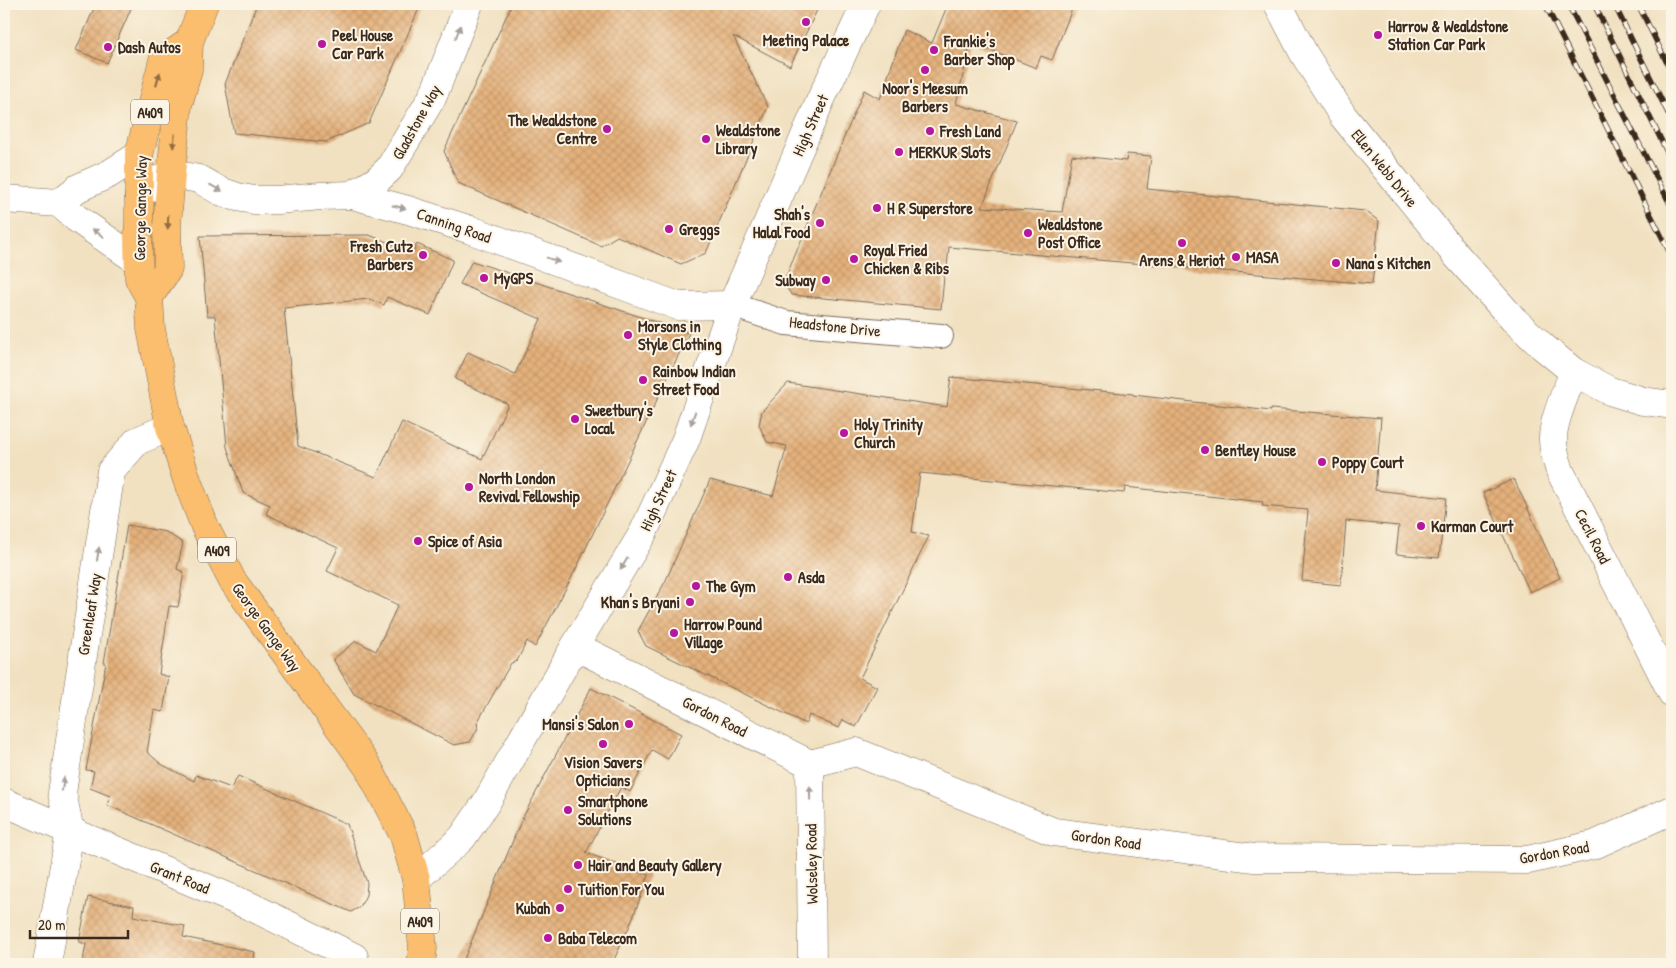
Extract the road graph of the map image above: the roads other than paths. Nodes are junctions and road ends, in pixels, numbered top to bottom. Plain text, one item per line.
1 (204, 4) edge
2 (469, 4) edge
3 (866, 4) edge
4 (1278, 4) edge
5 (188, 42) junction
6 (139, 155) junction
7 (171, 174) junction
8 (352, 195) junction
9 (139, 196) junction
10 (4, 200) edge
11 (59, 204) junction
12 (138, 261) junction
13 (149, 297) junction
14 (732, 305) junction
15 (941, 336) dead end
16 (1574, 372) junction
17 (1672, 405) edge
18 (170, 427) junction
19 (575, 646) junction
20 (1672, 693) edge
21 (810, 764) junction
22 (4, 802) edge
23 (1672, 810) edge
24 (70, 831) junction
25 (416, 879) junction
26 (354, 957) dead end
27 (47, 964) edge
28 (421, 964) edge
29 (812, 964) edge

1 - 5 main road, George Gange Way / A409
8 -> 2 street, Gladstone Way
3 - 14 street, High Street
4 - 16 street, Ellen Webb Drive
6 -> 5 main road, George Gange Way / A409
5 -> 7 main road, George Gange Way / A409
6 - 9 main road, George Gange Way / A409
6 - 11 street
7 -> 8 street, Canning Road
7 - 9 street
7 -> 13 main road, George Gange Way / A409
8 -> 14 street, Canning Road
9 - 12 main road, George Gange Way / A409
10 - 11 street
12 -> 11 street
12 - 13 main road, George Gange Way / A409
13 - 18 main road, George Gange Way / A409
14 - 15 street, Headstone Drive
14 -> 19 street, High Street
16 - 17 street
16 - 20 street, Cecil Road
24 -> 18 street, Greenleaf Way
18 - 25 main road, George Gange Way / A409
19 - 21 street, Gordon Road
19 - 25 street, High Street
21 - 23 street, Gordon Road
29 -> 21 street, Wolseley Road
22 - 24 street, Grant Road
24 - 26 street, Grant Road
24 - 27 street
25 - 28 main road, A409

